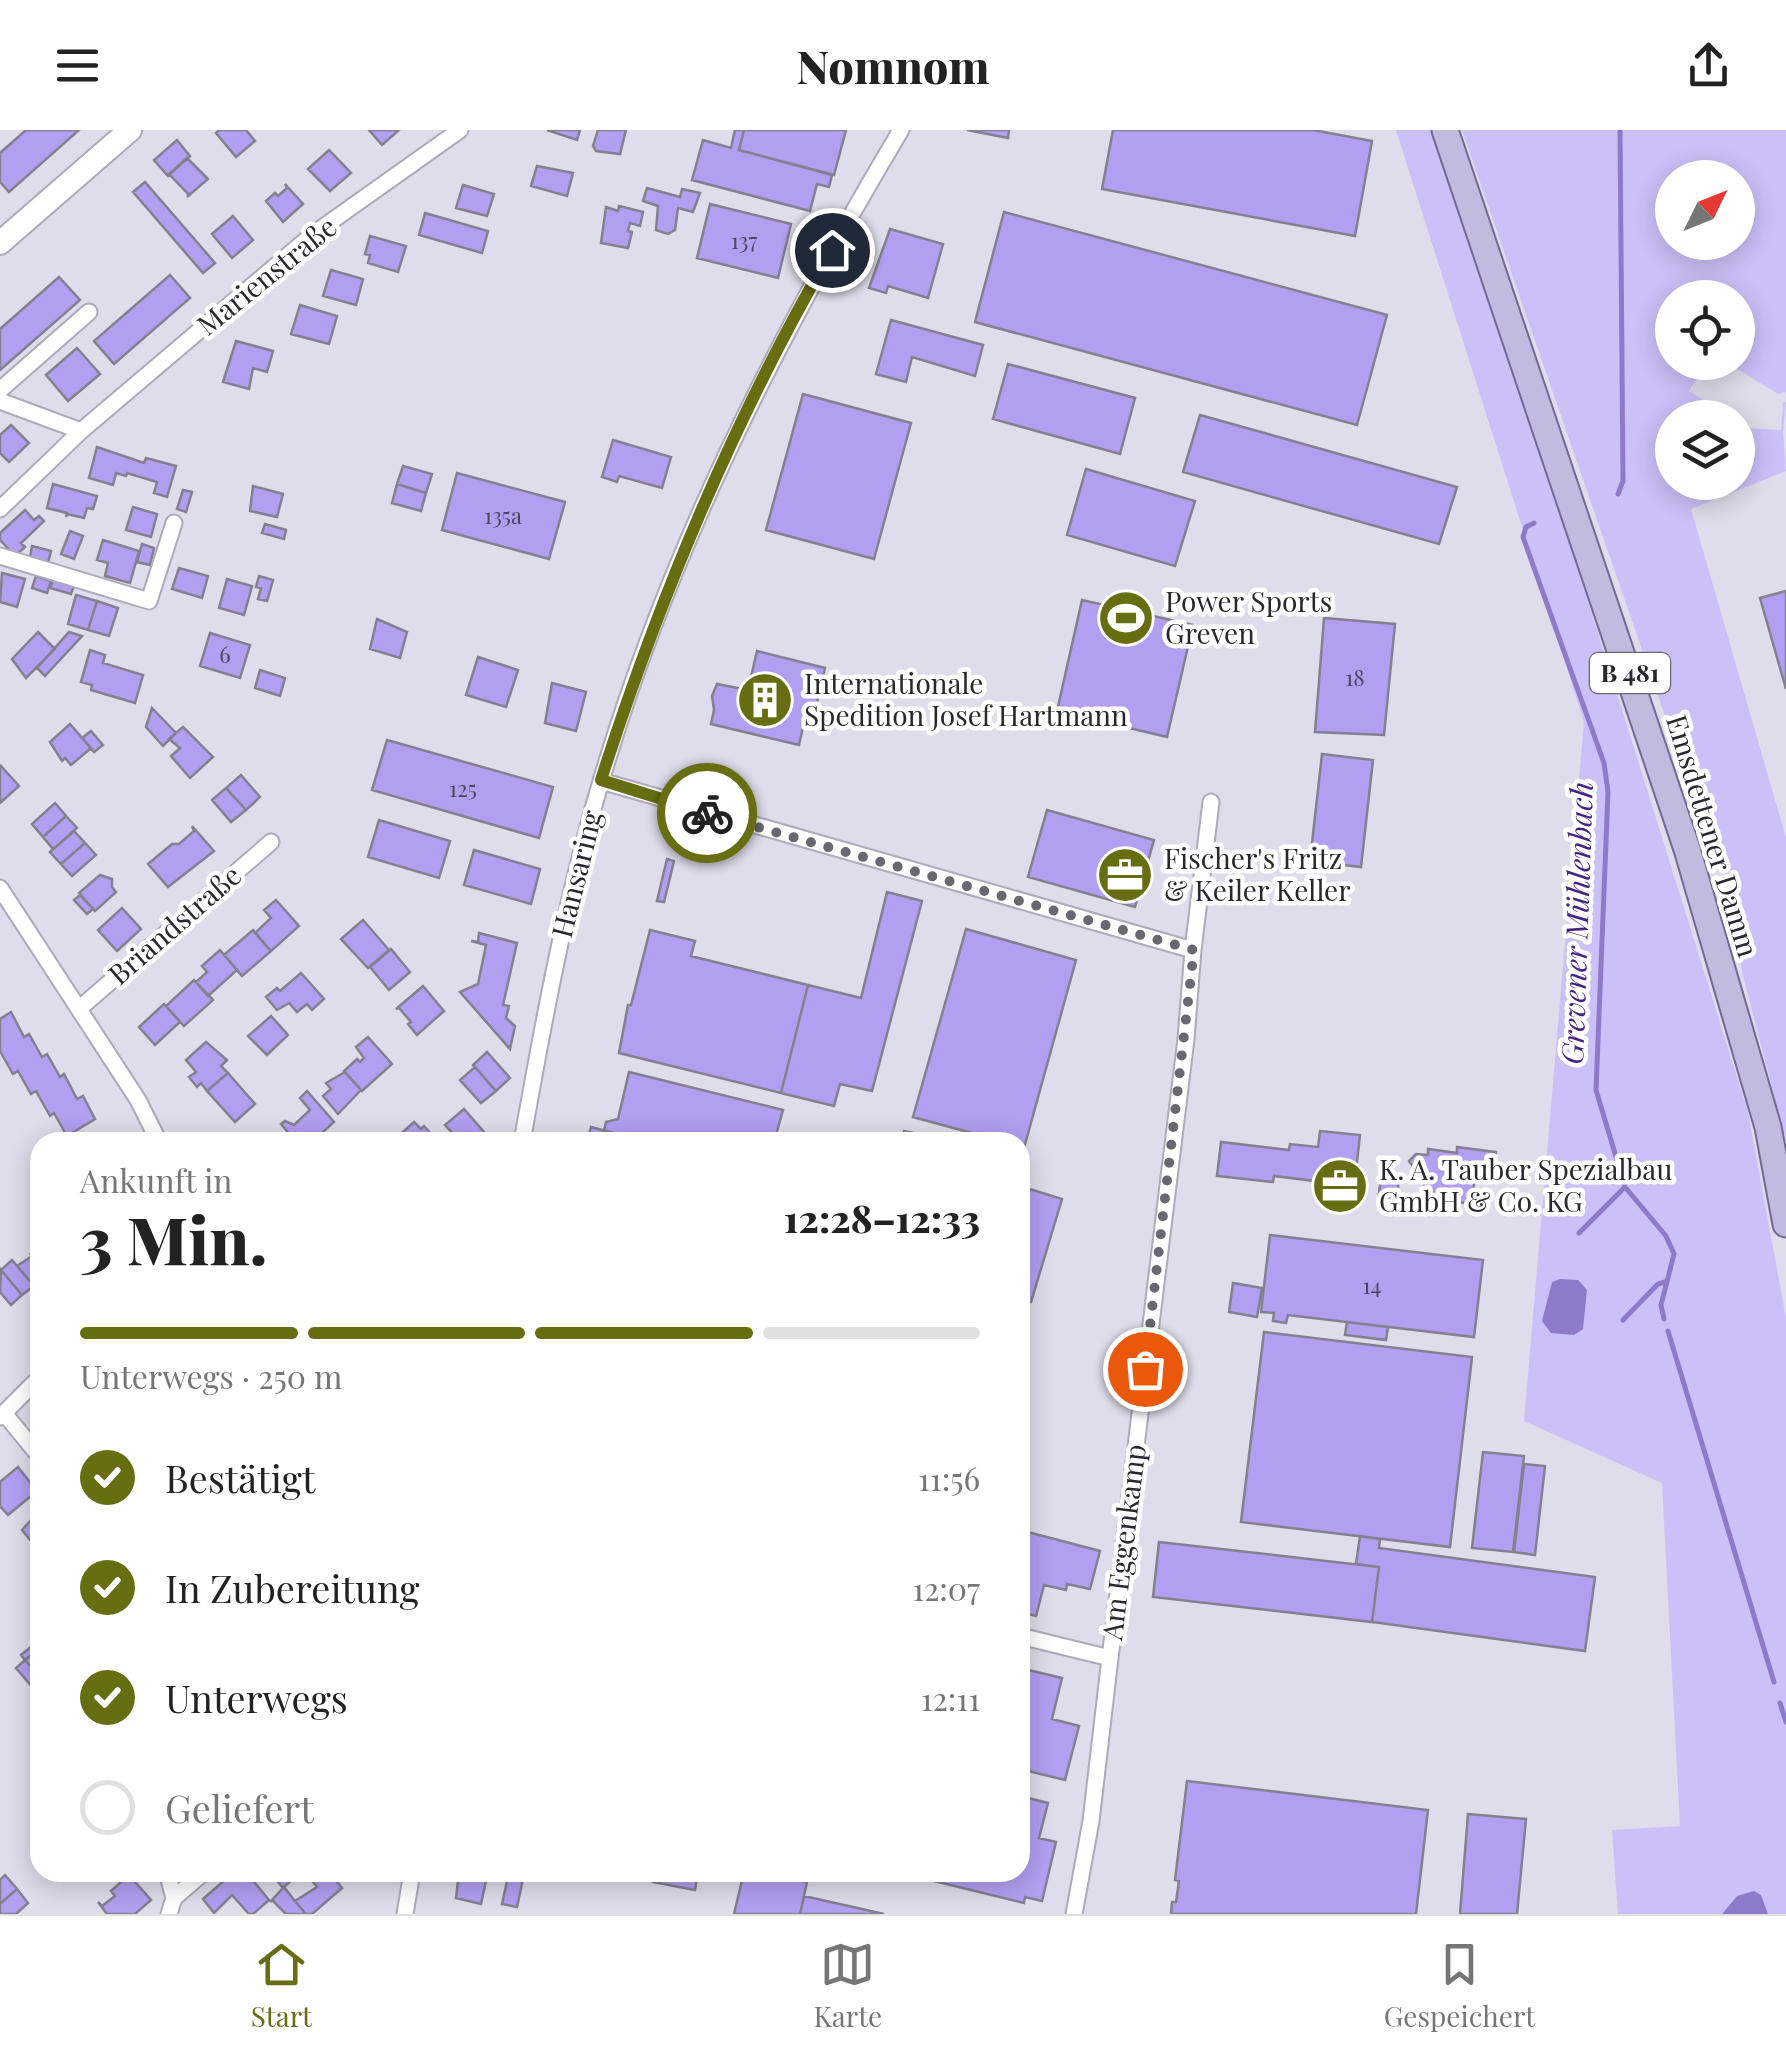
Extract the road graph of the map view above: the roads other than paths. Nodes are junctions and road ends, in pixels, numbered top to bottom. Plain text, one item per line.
1 (130, 130) edge
2 (460, 130) edge
3 (901, 130) edge
4 (1445, 130) edge
5 (0, 243) edge
6 (90, 312) dead end
7 (0, 390) edge
8 (0, 401) edge
9 (81, 431) junction
10 (0, 509) edge
11 (174, 523) dead end
12 (0, 556) edge
13 (601, 780) junction
14 (1211, 802) dead end
15 (271, 842) dead end
16 (0, 888) edge
17 (1194, 950) junction
18 (80, 1008) junction
19 (154, 1132) edge
20 (524, 1132) edge
21 (1786, 1224) edge
22 (30, 1387) edge
23 (2, 1415) edge
24 (30, 1445) edge
25 (1030, 1638) edge
26 (1110, 1658) junction
27 (194, 1882) edge
28 (410, 1882) edge
29 (171, 1906) edge
30 (405, 1914) edge
31 (1074, 1914) edge

1 - 5 street
2 - 9 street, Marienstraße
3 - 13 street, Hansaring
4 - 21 main road, Emsdettener Damm / B 481
6 - 7 street
8 - 9 street
9 - 10 street, Marienstraße
11 - 12 street
13 - 17 street
13 - 20 street, Hansaring
14 - 17 street, Am Eggenkamp
15 - 18 street, Briandstraße
16 - 18 street
17 - 26 street, Am Eggenkamp
18 - 19 street
22 - 23 street
23 - 24 street
25 - 26 street, Am Eggenkamp
26 - 31 street, Am Eggenkamp
27 - 29 street
28 - 30 street

